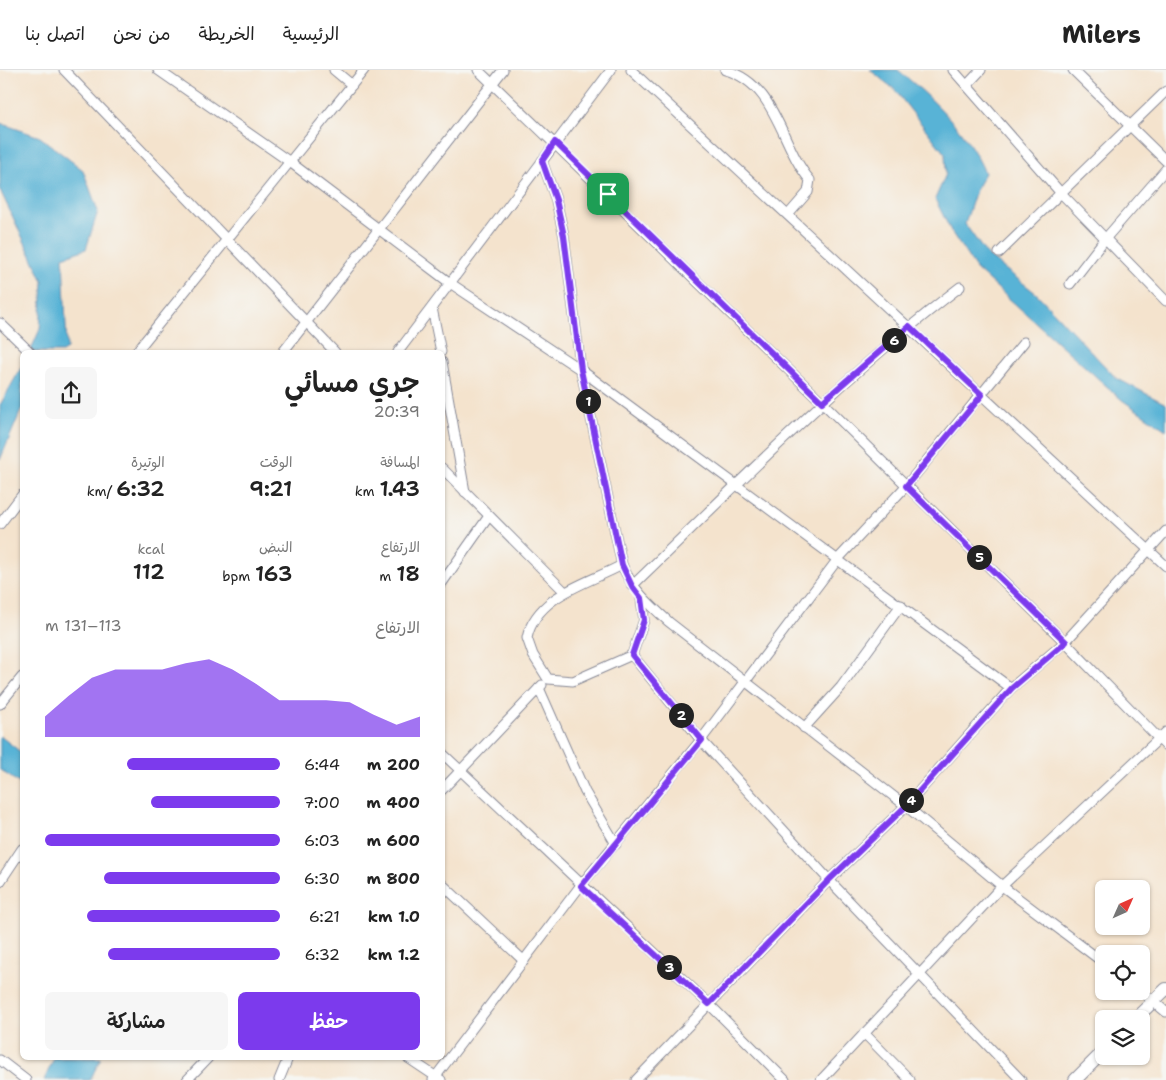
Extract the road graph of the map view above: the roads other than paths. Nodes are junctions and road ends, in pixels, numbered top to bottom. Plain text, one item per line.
1 (64, 70) edge
2 (158, 70) edge
3 (334, 70) edge
4 (364, 70) edge
5 (478, 70) edge
6 (503, 70) edge
7 (611, 70) edge
8 (631, 70) edge
9 (725, 70) edge
10 (952, 70) edge
11 (981, 70) edge
12 (1072, 70) edge
13 (493, 83) junction
14 (967, 84) junction
15 (352, 85) junction
16 (1166, 92) edge
17 (1131, 126) junction
18 (555, 142) junction
19 (542, 161) junction
20 (1166, 161) edge
21 (290, 162) junction
22 (1166, 169) edge
23 (1060, 192) junction
24 (788, 214) junction
25 (379, 228) junction
26 (1105, 239) junction
27 (227, 241) junction
28 (999, 253) dead end
29 (450, 282) junction
30 (1070, 284) dead end
31 (960, 287) dead end
32 (1166, 301) edge
33 (432, 308) junction
34 (306, 323) junction
35 (0, 324) edge
36 (909, 326) junction
37 (1024, 342) dead end
38 (28, 350) edge
39 (138, 350) edge
40 (285, 350) edge
41 (333, 350) edge
42 (400, 350) edge
43 (441, 350) edge
44 (581, 370) junction
45 (445, 379) edge
46 (982, 395) junction
47 (822, 402) junction
48 (445, 471) edge
49 (736, 486) junction
50 (906, 486) junction
51 (465, 492) junction
52 (20, 498) edge
53 (489, 516) junction
54 (0, 524) edge
55 (1166, 531) edge
56 (1148, 549) junction
57 (838, 559) junction
58 (622, 565) junction
59 (1166, 566) edge
60 (445, 579) edge
61 (632, 586) junction
62 (565, 592) junction
63 (641, 598) junction
64 (902, 605) junction
65 (1066, 642) junction
66 (632, 655) junction
67 (20, 679) edge
68 (548, 679) junction
69 (745, 681) junction
70 (539, 688) junction
71 (1012, 688) junction
72 (0, 704) edge
73 (804, 728) junction
74 (1166, 732) edge
75 (1158, 738) junction
76 (702, 740) junction
77 (1166, 746) edge
78 (445, 756) edge
79 (460, 771) junction
80 (445, 787) edge
81 (906, 806) junction
82 (616, 844) junction
83 (20, 852) edge
84 (829, 880) junction
85 (0, 882) edge
86 (581, 886) junction
87 (1002, 886) junction
88 (445, 887) edge
89 (1095, 956) edge
90 (524, 961) junction
91 (921, 974) junction
92 (1166, 989) edge
93 (1150, 998) edge
94 (1153, 1001) junction
95 (709, 1004) junction
96 (1144, 1010) edge
97 (1166, 1012) edge
98 (864, 1033) junction
99 (0, 1060) edge
100 (206, 1060) edge
101 (287, 1060) edge
102 (411, 1060) edge
103 (1095, 1060) edge
104 (436, 1079) edge
105 (26, 1080) edge
106 (187, 1080) edge
107 (279, 1080) edge
108 (636, 1080) edge
109 (785, 1080) edge
110 (821, 1080) edge
111 (910, 1080) edge
112 (1020, 1080) edge
113 (1075, 1080) edge

1 - 27 street
2 - 21 street
3 - 15 street
4 - 15 street
5 - 13 street
6 - 13 street
7 - 18 street
8 - 24 street
9 - 24 street
10 - 14 street
11 - 14 street
12 - 17 street
13 - 18 street
13 - 25 street
14 - 23 street
15 - 21 street
16 - 17 street
17 - 20 street
17 - 23 street
18 - 19 street
18 - 47 street
19 - 29 street
19 - 44 street
21 - 25 street
21 - 27 street
22 - 26 street
23 - 26 street
23 - 28 street
24 - 36 street
25 - 29 street
25 - 34 street
26 - 30 street
26 - 32 street
27 - 34 street
27 - 39 street
29 - 33 street
29 - 44 street
31 - 36 street
33 - 42 street
33 - 43 street
34 - 40 street
34 - 41 street
35 - 38 street
36 - 46 street
36 - 47 street
37 - 46 street
44 - 49 street
44 - 58 street
45 - 51 street
46 - 50 street
46 - 56 street
47 - 49 street
47 - 50 street
48 - 51 street
49 - 57 street
49 - 61 street
50 - 57 street
50 - 65 street
51 - 53 street
52 - 54 street
53 - 60 street
53 - 62 street
55 - 56 street
56 - 59 street
56 - 65 street
57 - 64 street
57 - 69 street
58 - 61 street
58 - 62 street
61 - 63 street
62 - 68 street
63 - 66 street
63 - 69 street
64 - 71 street
64 - 73 street
65 - 71 street
65 - 75 street
66 - 68 street
66 - 76 street
67 - 72 street
68 - 70 street
69 - 73 street
69 - 76 street
70 - 79 street
70 - 82 street
71 - 81 street
73 - 81 street
74 - 75 street
75 - 77 street
75 - 87 street
76 - 82 street
76 - 84 street
78 - 79 street
79 - 80 street
79 - 86 street
81 - 84 street
81 - 87 street
82 - 86 street
83 - 85 street
84 - 91 street
84 - 95 street
86 - 90 street
86 - 95 street
87 - 89 street
87 - 91 street
88 - 90 street
90 - 104 street
91 - 98 street
91 - 112 street
92 - 94 street
93 - 94 street
94 - 96 street
94 - 97 street
95 - 108 street
95 - 109 street
98 - 110 street
98 - 111 street
99 - 105 street
100 - 106 street
101 - 107 street
102 - 104 street
103 - 113 street

